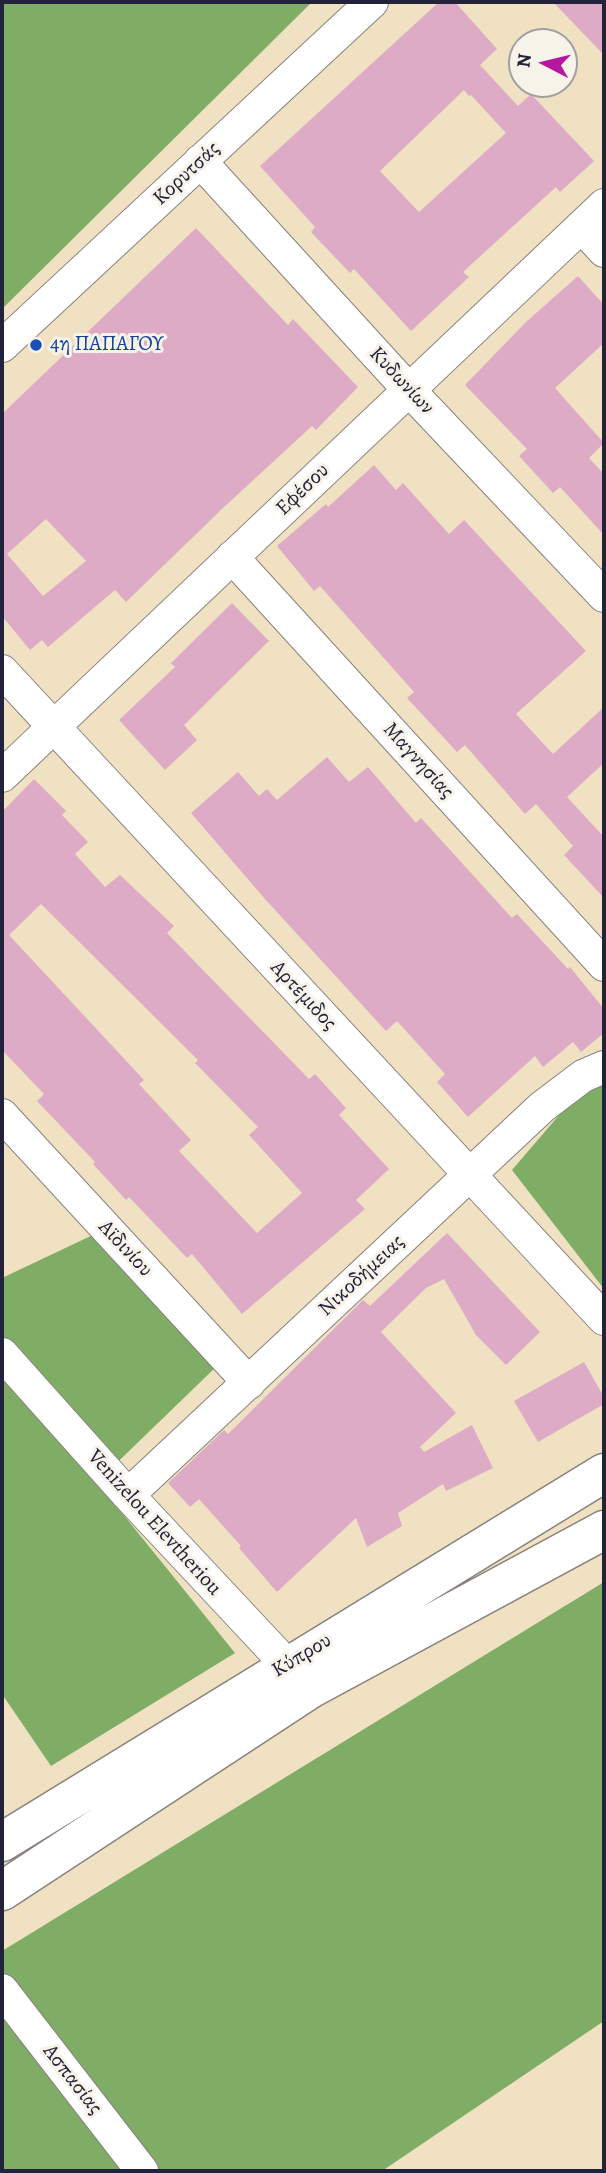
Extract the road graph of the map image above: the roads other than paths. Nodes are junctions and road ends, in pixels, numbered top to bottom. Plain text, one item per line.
1 (372, 2) edge
2 (201, 162) junction
3 (604, 205) edge
4 (582, 228) junction
5 (604, 251) edge
6 (2, 346) edge
7 (408, 389) junction
8 (232, 557) junction
9 (604, 596) edge
10 (2, 671) edge
11 (54, 726) junction
12 (2, 776) edge
13 (604, 965) edge
14 (604, 1067) edge
15 (2, 1115) edge
16 (468, 1175) junction
17 (604, 1319) edge
18 (2, 1354) edge
19 (249, 1383) junction
20 (604, 1473) edge
21 (128, 1495) junction
22 (604, 1530) edge
23 (298, 1677) junction
24 (2, 1842) edge
25 (2, 1891) edge
26 (2, 1990) edge
27 (142, 2171) edge

1 - 2 street, Κορυτσάς
2 - 6 street, Κορυτσάς
2 - 7 street, Κυδωνίων
3 - 4 street, Εφέσου
4 - 5 street
4 - 7 street, Εφέσου
7 - 8 street, Εφέσου
7 - 9 street, Κυδωνίων
8 - 11 street, Εφέσου
8 - 13 street, Μαγνησίας
10 - 11 street, Αρτέμιδος
11 - 12 street, Εφέσου
11 - 16 street, Αρτέμιδος
14 - 16 street, Νικοδήμειας
15 - 19 street, Αϊδινίου
16 - 17 street, Αρτέμιδος
16 - 19 street, Νικοδήμειας
18 - 21 street, Venizelou Elevtheriou
19 - 21 street, Νικοδήμειας
20 - 23 street, Κύπρου
21 - 23 street, Venizelou Elevtheriou
22 - 23 street, Κύπρου
23 - 24 street, Κύπρου
23 - 25 street, Κύπρου
26 - 27 street, Ασπασίας

